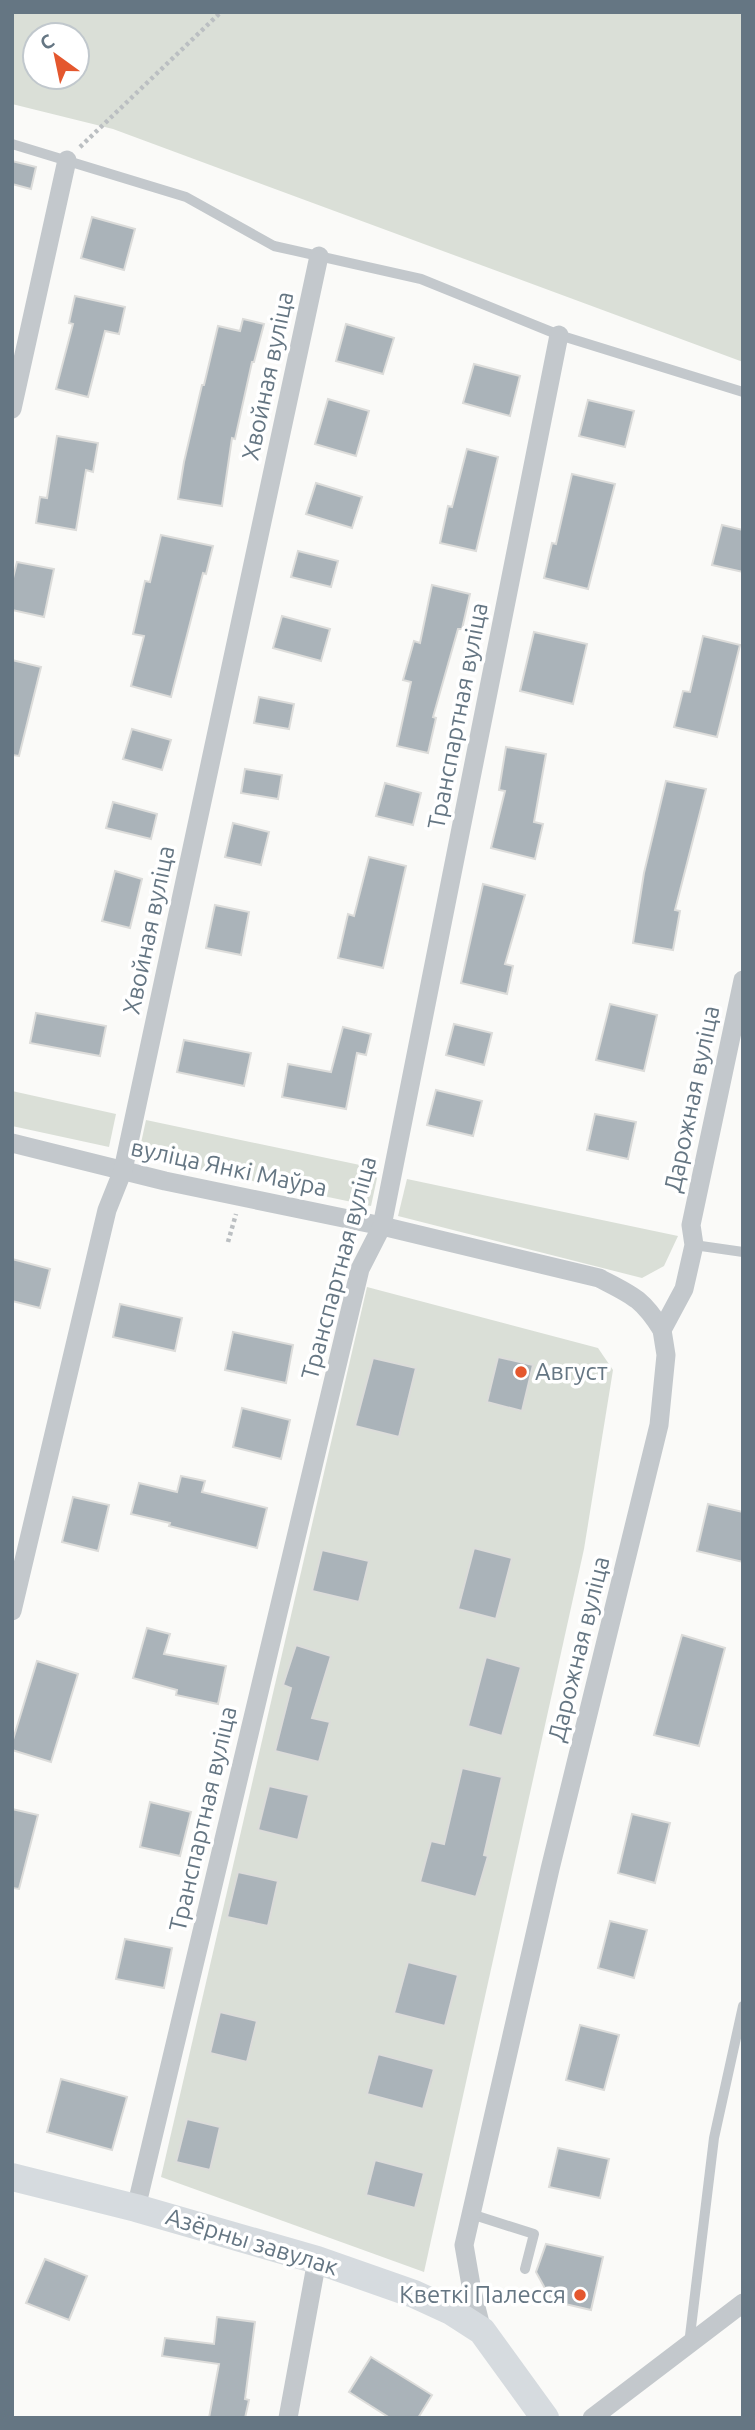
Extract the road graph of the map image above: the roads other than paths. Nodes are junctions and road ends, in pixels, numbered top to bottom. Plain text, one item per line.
1 (12, 144) edge
2 (67, 160) junction
3 (319, 256) junction
4 (559, 335) junction
5 (743, 392) edge
6 (12, 409) edge
7 (743, 980) edge
8 (12, 1143) edge
9 (123, 1170) junction
10 (382, 1226) junction
11 (694, 1245) junction
12 (743, 1252) edge
13 (662, 1330) junction
14 (12, 1611) edge
15 (743, 2007) edge
16 (12, 2178) edge
17 (136, 2208) junction
18 (471, 2214) junction
19 (317, 2260) junction
20 (525, 2269) dead end
21 (743, 2303) edge
22 (482, 2331) junction
23 (689, 2344) junction
24 (288, 2418) edge
25 (545, 2418) edge
26 (592, 2418) edge

1 - 2 lane
2 - 3 lane
2 - 6 street
3 - 4 lane
3 - 9 street, Хвойная вуліца
4 - 5 lane
4 - 10 street, Транспартная вуліца
7 - 11 street, Дарожная вуліца
8 - 9 street, вуліца Янкі Маўра
9 - 10 street, вуліца Янкі Маўра
9 - 14 street, Хвойная вуліца
10 - 13 street, вуліца Янкі Маўра
10 - 17 street, Транспартная вуліца
11 - 12 lane
11 - 13 street, Дарожная вуліца
13 - 18 street, Дарожная вуліца
15 - 23 lane
16 - 17 street, Азёрны завулак
17 - 19 street, Азёрны завулак
18 - 20 lane
18 - 22 street, Дарожная вуліца
19 - 22 street, Азёрны завулак
19 - 24 street
21 - 23 street
22 - 25 street
23 - 26 street

